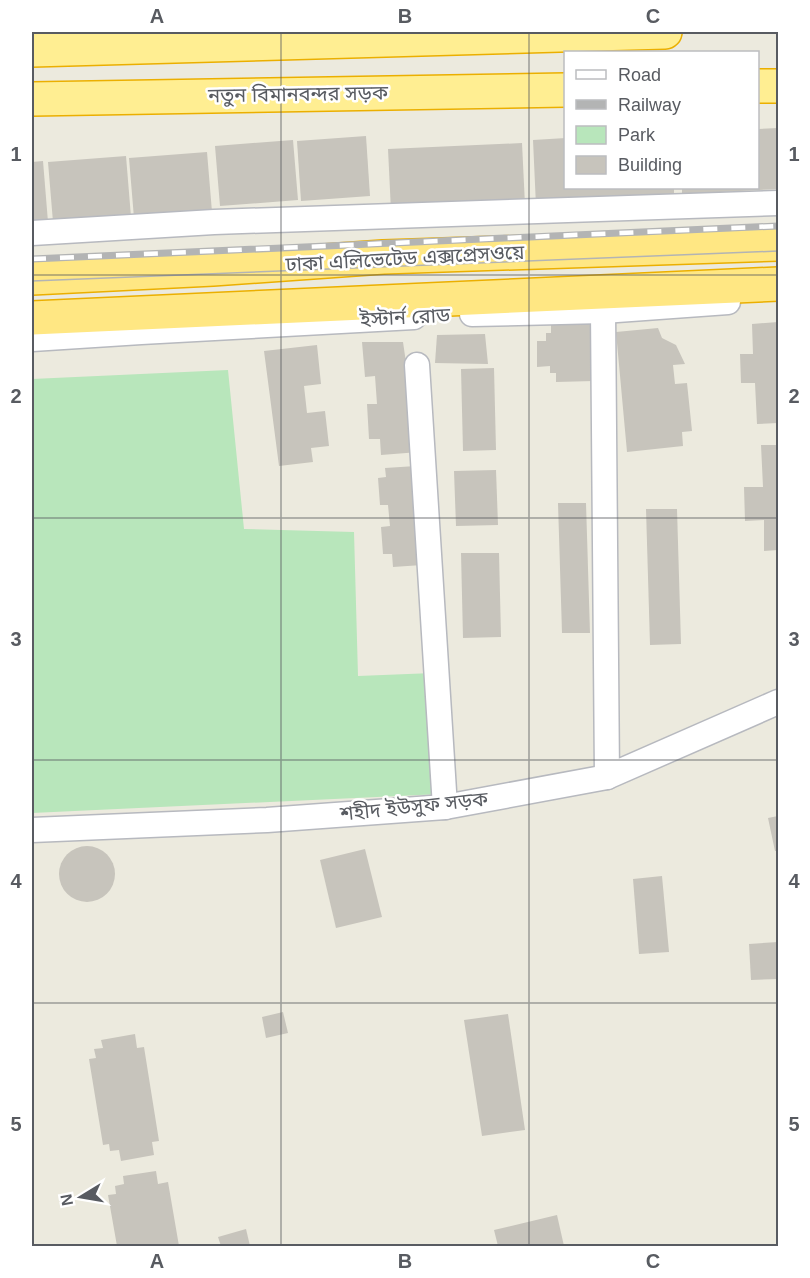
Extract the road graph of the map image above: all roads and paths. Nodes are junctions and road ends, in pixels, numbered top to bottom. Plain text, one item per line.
1 (664, 32) edge
2 (32, 50) edge
3 (759, 86) edge
4 (778, 86) edge
5 (564, 90) edge
6 (32, 99) edge
7 (778, 203) edge
8 (32, 233) edge
9 (778, 244) edge
10 (32, 278) edge
11 (778, 284) edge
12 (778, 298) edge
13 (603, 311) junction
14 (32, 318) edge
15 (32, 339) edge
16 (417, 365) dead end
17 (778, 702) edge
18 (608, 777) junction
19 (445, 807) junction
20 (32, 830) edge

1 - 2 highway
3 - 4 highway
5 - 6 highway, নতুন বিমানবন্দর সড়ক
7 - 8 street
9 - 10 highway, ঢাকা এলিভেটেড এক্সপ্রেসওয়ে
11 - 14 highway
12 - 13 street, ইস্টার্ন রোড
13 - 15 street, ইস্টার্ন রোড
13 - 18 street
16 - 19 street
17 - 18 street, শহীদ ইউসুফ সড়ক
18 - 19 street, শহীদ ইউসুফ সড়ক
19 - 20 street, শহীদ ইউসুফ সড়ক

